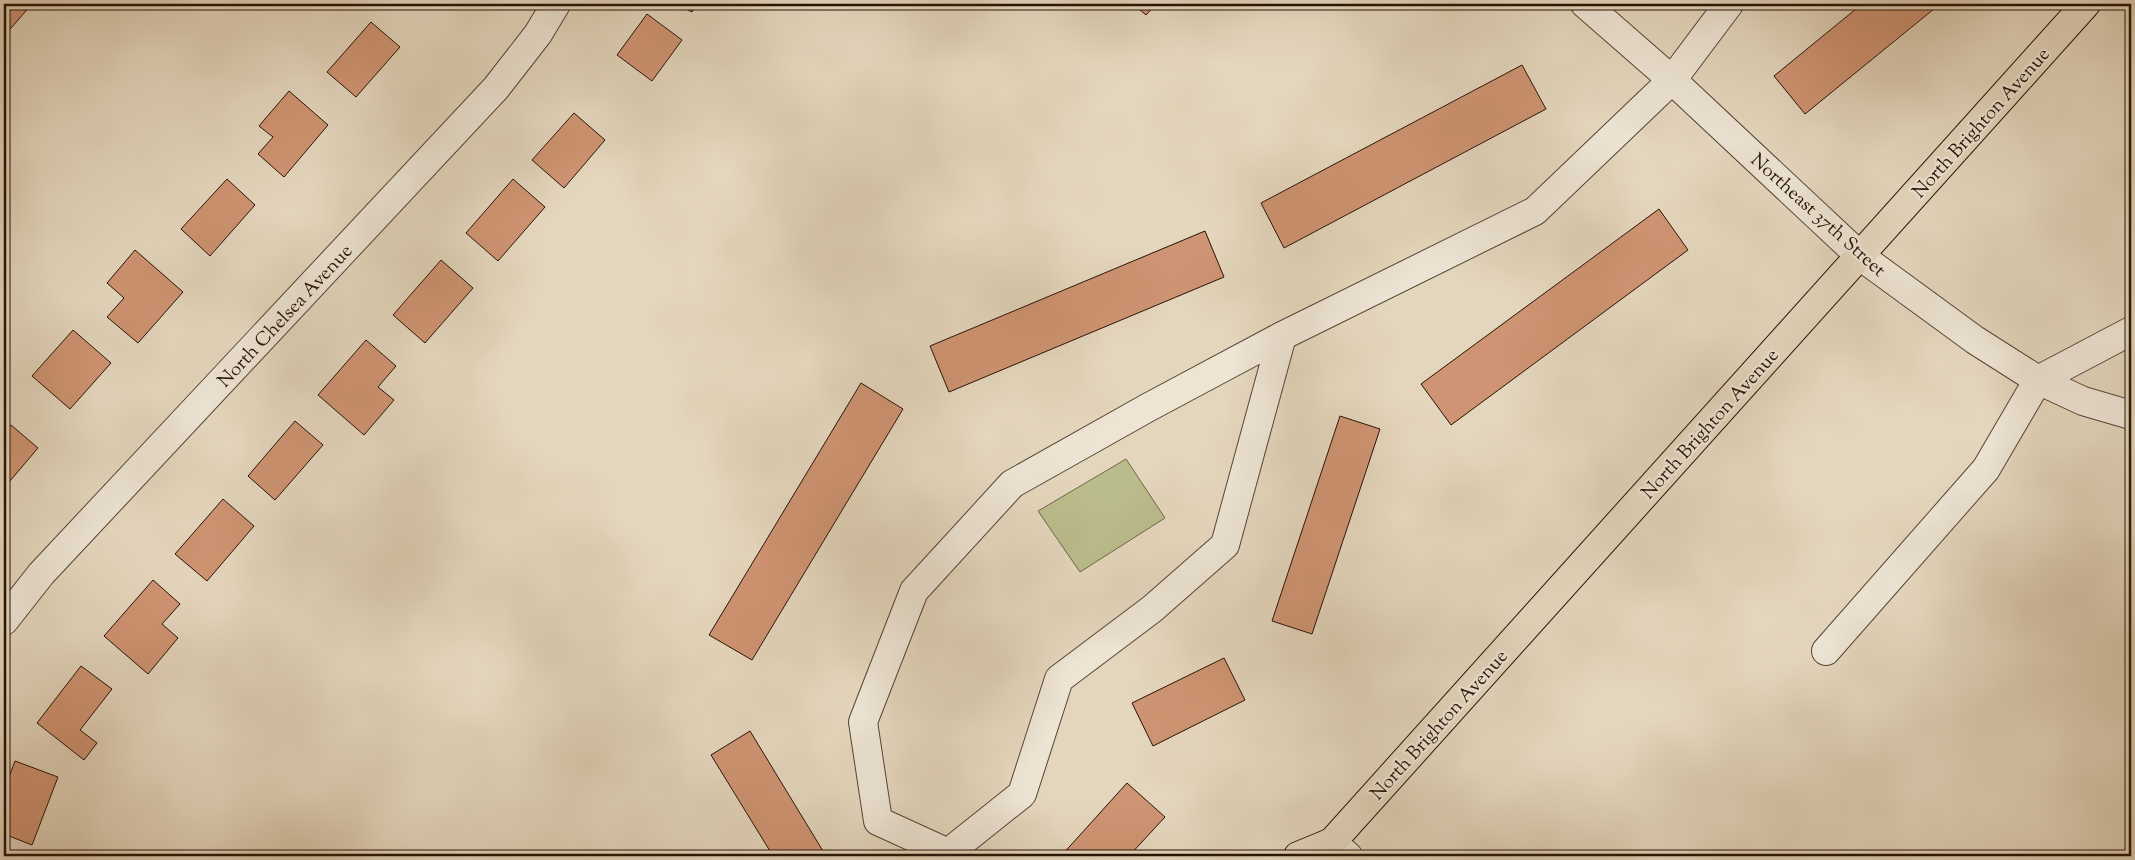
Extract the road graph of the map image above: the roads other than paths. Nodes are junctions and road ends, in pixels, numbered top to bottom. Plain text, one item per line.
1 (556, 4) edge
2 (1585, 4) edge
3 (1729, 4) edge
4 (2086, 4) edge
5 (1672, 80) junction
6 (1860, 256) junction
7 (2131, 331) edge
8 (1282, 336) junction
9 (2038, 380) junction
10 (2131, 415) edge
11 (4, 621) edge
12 (1826, 651) dead end
13 (1336, 851) edge
14 (1298, 856) edge

1 - 11 street, North Chelsea Avenue
2 - 5 street, Northeast 37th Street
3 - 5 street
4 - 6 main road, North Brighton Avenue
5 - 6 street, Northeast 37th Street
5 - 8 street
6 - 9 street, Northeast 37th Street
6 - 13 main road, North Brighton Avenue
7 - 9 street
8 - 8 street
9 - 10 street, Northeast 37th Street
9 - 12 street
13 - 14 main road, North Brighton Avenue

